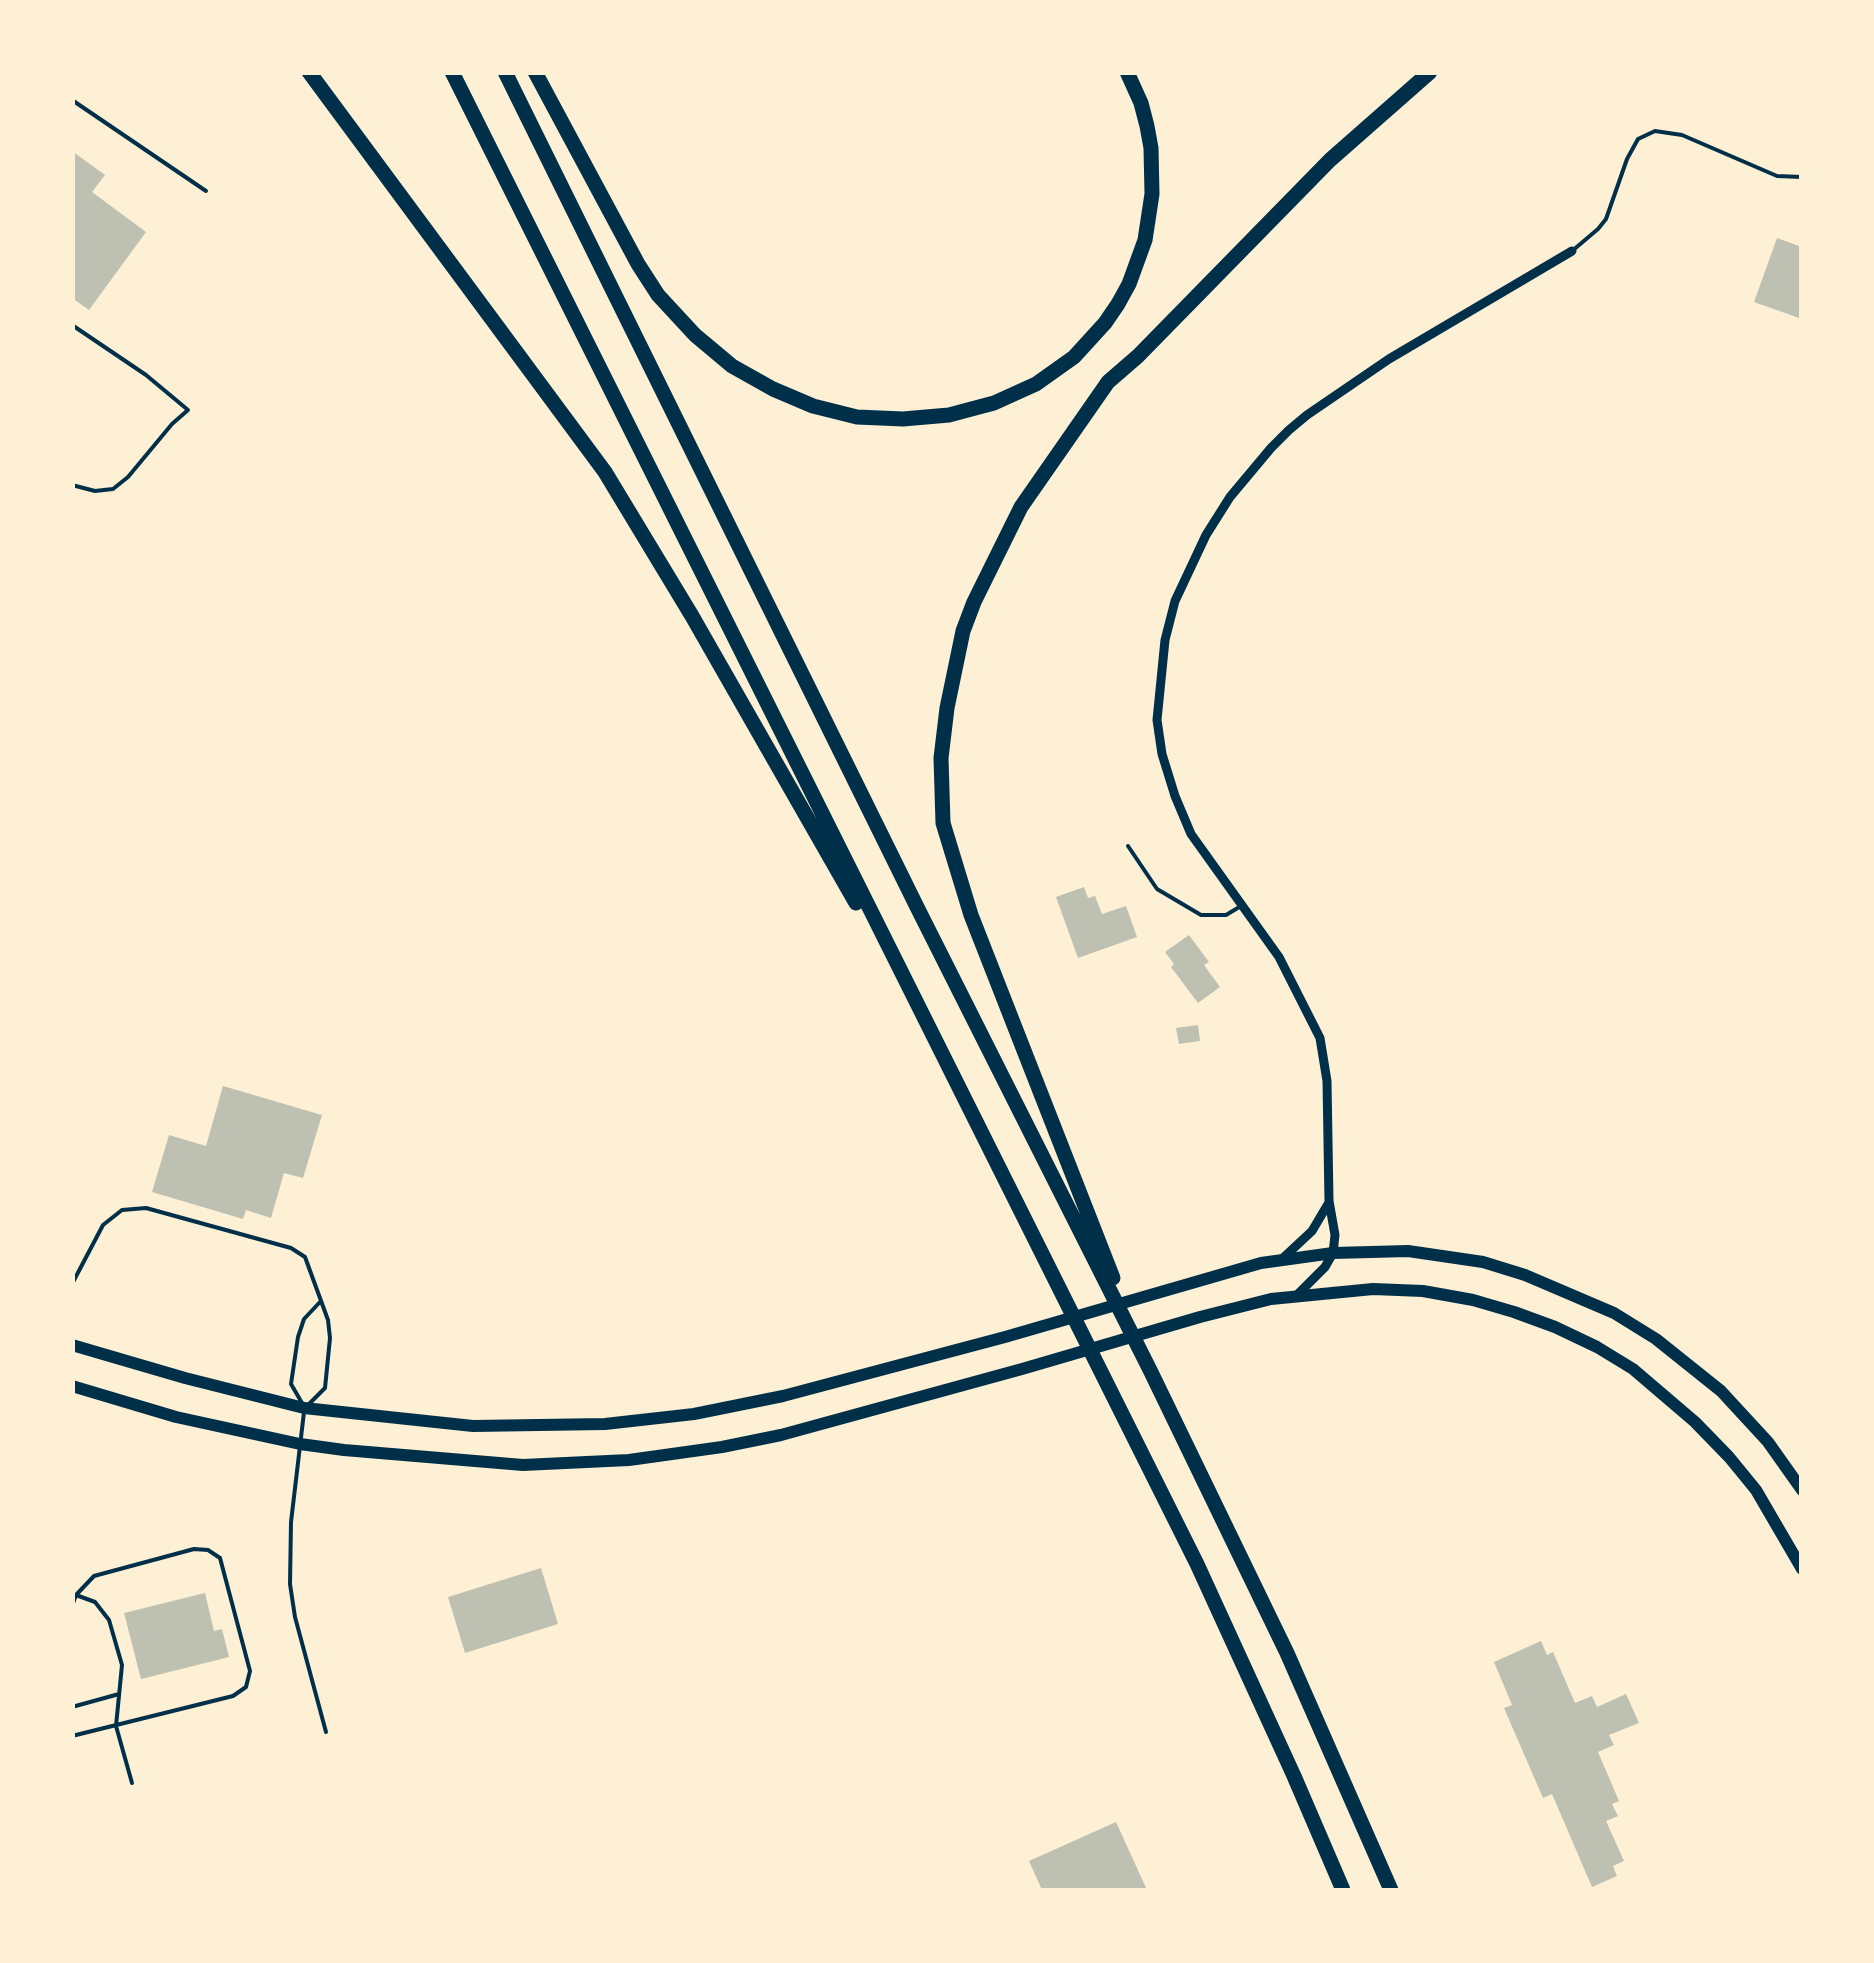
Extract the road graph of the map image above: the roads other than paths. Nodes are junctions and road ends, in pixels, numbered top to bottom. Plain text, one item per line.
1 (309, 72) edge
2 (452, 72) edge
3 (505, 72) edge
4 (535, 72) edge
5 (1127, 72) edge
6 (1430, 72) edge
7 (72, 100) edge
8 (1802, 176) edge
9 (206, 191) dead end
10 (1572, 250) joint
11 (72, 325) edge
12 (72, 485) edge
13 (1128, 846) dead end
14 (1242, 905) junction
15 (937, 1044) junction
16 (1328, 1202) junction
17 (1333, 1252) junction
18 (1282, 1259) junction
19 (72, 1284) edge
20 (1297, 1295) junction
21 (320, 1302) junction
22 (72, 1345) edge
23 (1150, 1370) junction
24 (72, 1386) edge
25 (304, 1408) junction
26 (300, 1444) junction
27 (1802, 1490) edge
28 (1802, 1569) edge
29 (74, 1596) edge
30 (72, 1606) edge
31 (119, 1694) junction
32 (72, 1707) edge
33 (116, 1726) junction
34 (326, 1732) dead end
35 (73, 1735) edge
36 (132, 1783) dead end
37 (1343, 1890) edge
38 (1390, 1890) edge

1 - 15 highway
2 - 15 highway
3 - 23 highway
4 - 5 highway
6 - 23 highway
7 - 9 lane
8 - 10 lane
10 - 14 street
11 - 12 lane
13 - 14 lane
14 - 16 street
15 - 37 highway
16 - 17 street
16 - 18 street
17 - 18 main road
17 - 20 street
17 - 27 main road
18 - 25 main road
19 - 21 lane
20 - 26 main road
20 - 28 main road
21 - 25 lane
21 - 25 lane
22 - 25 main road
23 - 38 highway
24 - 26 main road
25 - 26 lane
26 - 34 lane
29 - 30 lane
29 - 31 lane
29 - 33 lane
31 - 32 lane
31 - 33 lane
33 - 35 lane
33 - 36 lane

